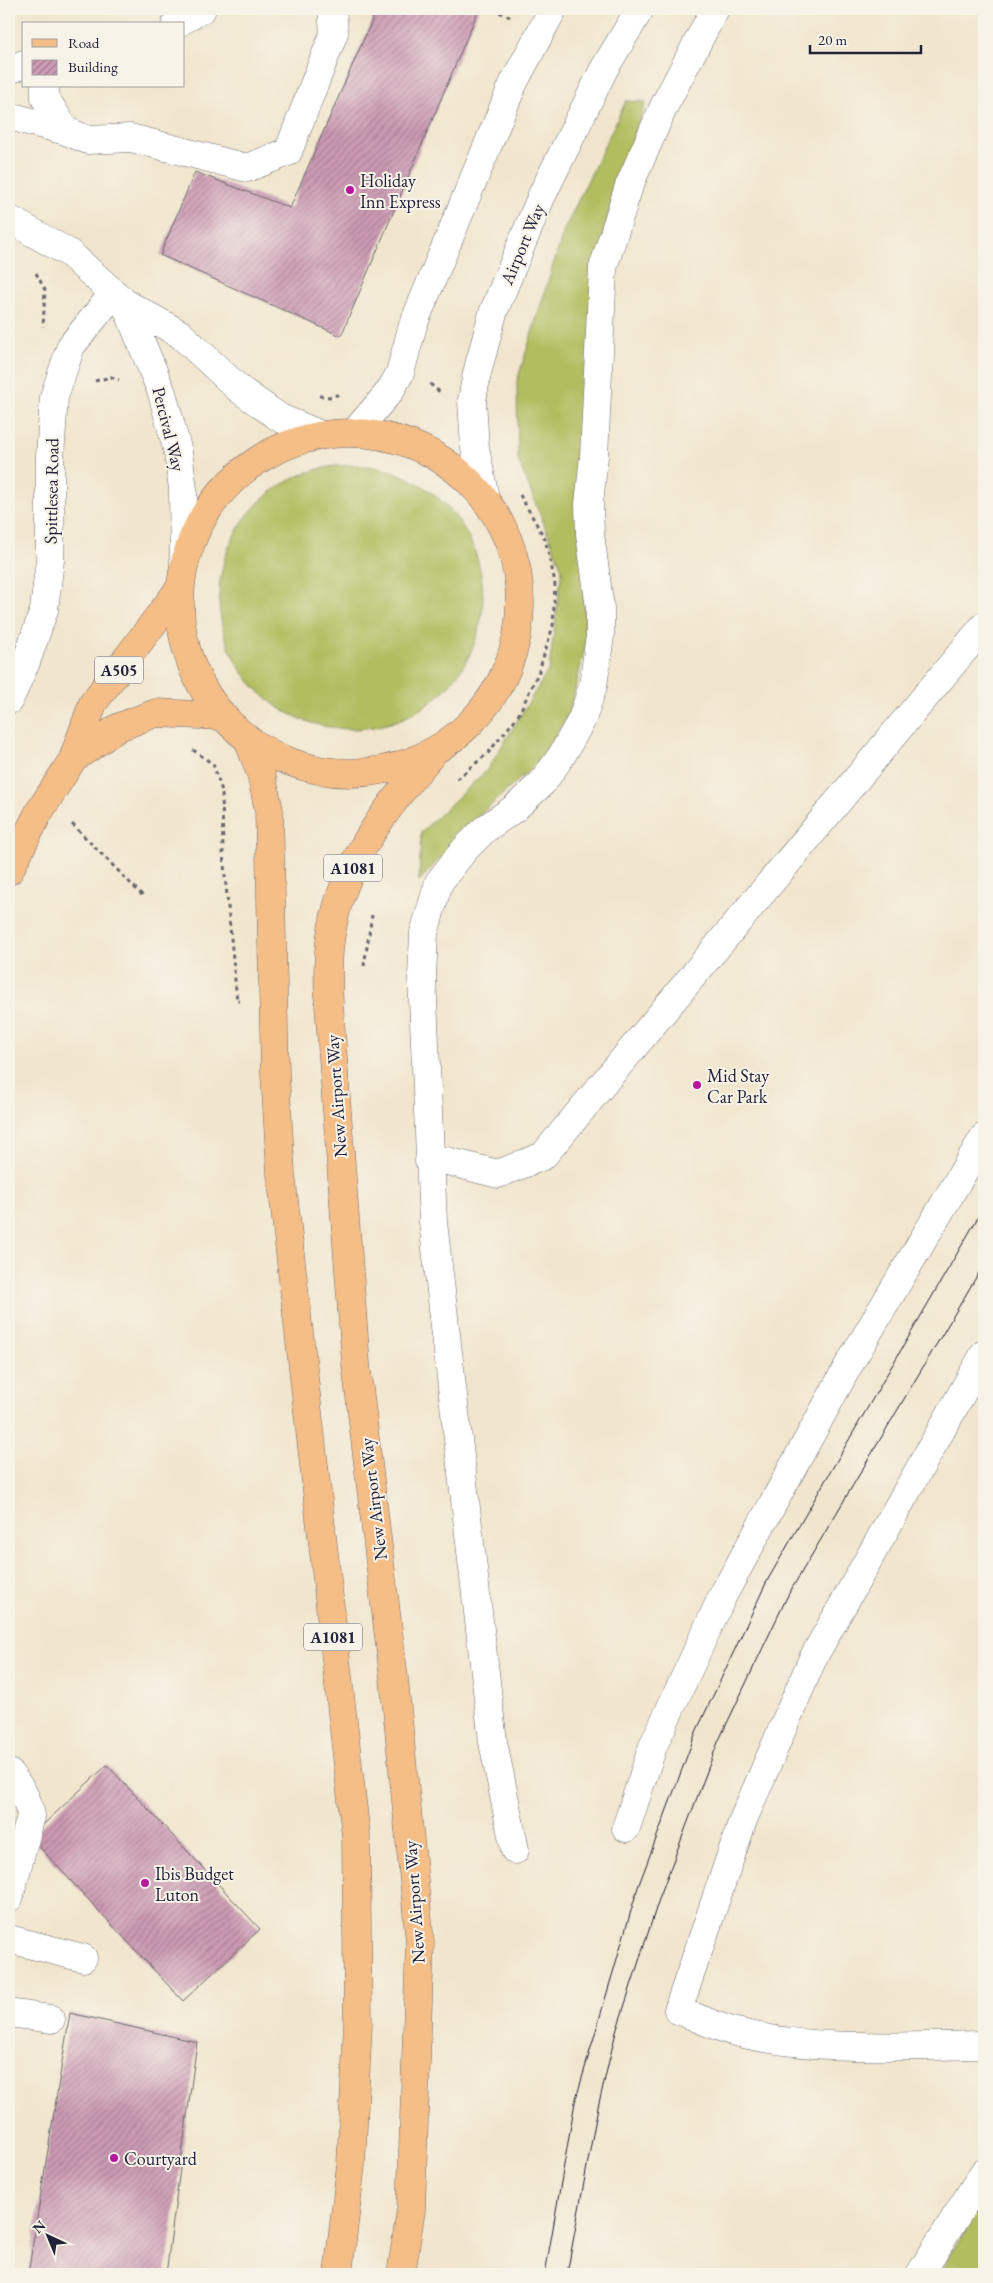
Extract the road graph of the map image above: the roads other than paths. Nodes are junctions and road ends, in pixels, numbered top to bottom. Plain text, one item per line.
1 (202, 9) edge
2 (332, 9) edge
3 (553, 9) edge
4 (640, 9) edge
5 (715, 9) edge
6 (179, 22) edge
7 (22, 65) edge
8 (9, 70) edge
9 (45, 88) edge
10 (9, 116) edge
11 (66, 131) junction
12 (9, 219) edge
13 (119, 298) junction
14 (354, 432) junction
15 (321, 434) junction
16 (485, 498) junction
17 (184, 561) junction
18 (180, 588) junction
19 (984, 626) edge
20 (9, 700) edge
21 (221, 716) junction
22 (249, 742) junction
23 (433, 753) junction
24 (72, 759) junction
25 (9, 871) edge
26 (984, 1138) edge
27 (429, 1161) junction
28 (984, 1354) edge
29 (9, 1773) edge
30 (626, 1828) dead end
31 (515, 1850) dead end
32 (9, 1898) edge
33 (9, 1939) edge
34 (83, 1958) dead end
35 (9, 2013) edge
36 (50, 2019) dead end
37 (984, 2045) edge
38 (984, 2172) edge
39 (338, 2274) edge
40 (402, 2274) edge
41 (920, 2274) edge

1 - 6 street
2 - 11 street
3 - 14 street
4 - 16 street, Airport Way
5 - 27 street
7 - 8 street
9 - 11 street
10 - 11 street
12 - 13 street, Percival Way
13 - 15 street, Percival Way
13 - 17 street, Percival Way
13 - 20 street, Spittlesea Road
14 - 15 main road
14 - 16 main road
15 - 17 main road
16 - 23 main road
17 - 18 main road
18 - 21 main road
18 - 24 main road, A505
19 - 27 street
21 - 22 main road
21 - 24 main road, A505
22 - 23 main road
22 - 39 main road, A1081
23 - 40 main road, New Airport Way / A1081
24 - 25 main road, A505
26 - 30 street
27 - 31 street
28 - 37 street
29 - 32 street
33 - 34 street
35 - 36 street
38 - 41 street

